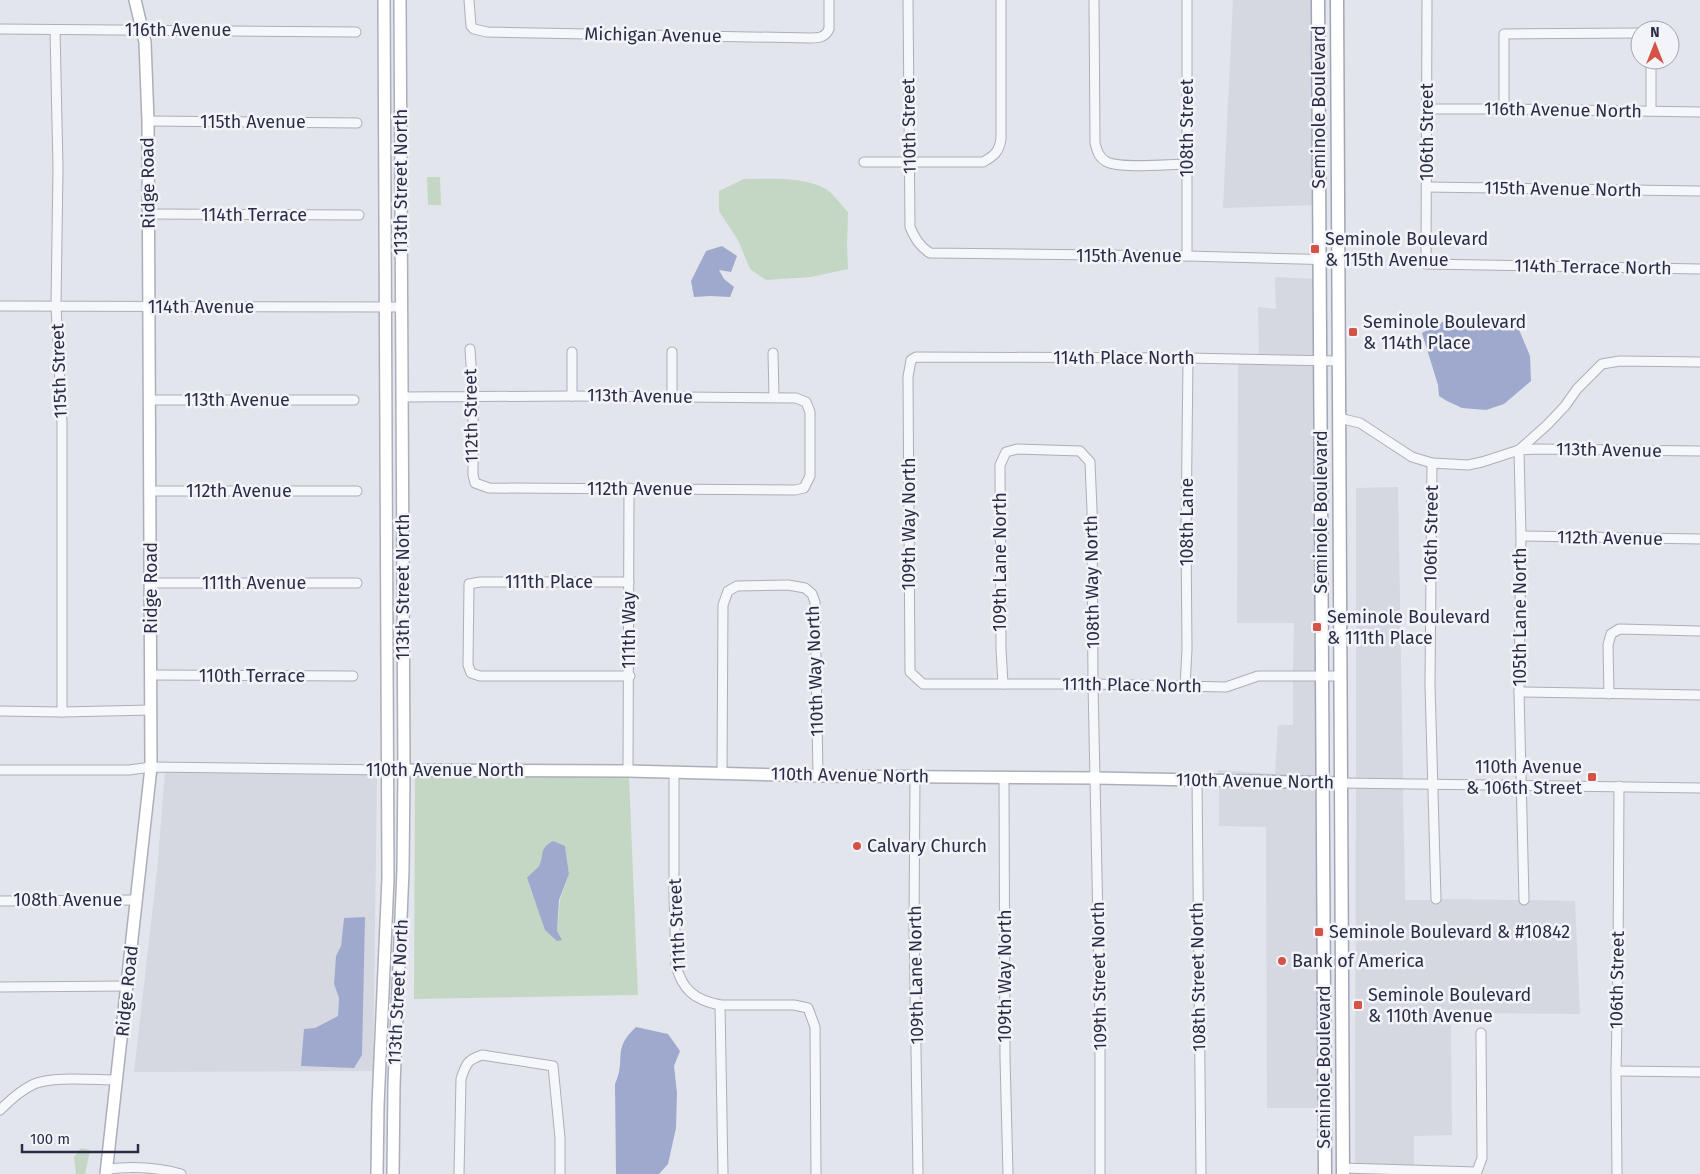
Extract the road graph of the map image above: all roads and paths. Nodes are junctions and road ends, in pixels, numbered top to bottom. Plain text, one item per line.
1 (135, 0) edge
2 (384, 0) edge
3 (400, 0) edge
4 (469, 0) edge
5 (829, 0) edge
6 (908, 0) edge
7 (1001, 0) edge
8 (1094, 0) edge
9 (1187, 0) edge
10 (1318, 0) edge
11 (1337, 0) edge
12 (1426, 0) edge
13 (0, 29) edge
14 (56, 30) junction
15 (143, 30) junction
16 (356, 32) dead end
17 (1630, 33) edge
18 (1651, 70) edge
19 (1319, 105) junction
20 (1337, 105) junction
21 (1426, 109) junction
22 (1504, 109) junction
23 (1651, 111) junction
24 (1700, 112) edge
25 (148, 121) junction
26 (357, 122) dead end
27 (864, 162) dead end
28 (910, 163) junction
29 (1188, 164) junction
30 (1427, 187) junction
31 (1700, 191) edge
32 (149, 214) junction
33 (359, 215) dead end
34 (922, 248) joint
35 (1187, 256) junction
36 (1320, 260) junction
37 (1338, 260) junction
38 (1426, 264) joint
39 (1700, 269) edge
40 (0, 306) edge
41 (56, 306) junction
42 (149, 307) junction
43 (385, 307) junction
44 (402, 307) junction
45 (470, 349) dead end
46 (572, 352) dead end
47 (672, 352) dead end
48 (773, 353) dead end
49 (1188, 358) junction
50 (911, 360) joint
51 (1321, 361) junction
52 (1338, 361) junction
53 (1700, 362) edge
54 (403, 396) junction
55 (473, 396) junction
56 (572, 396) junction
57 (672, 397) junction
58 (774, 397) junction
59 (150, 400) junction
60 (354, 400) dead end
61 (1339, 418) junction
62 (1017, 449) joint
63 (1519, 450) junction
64 (1700, 451) edge
65 (1432, 463) junction
66 (475, 484) joint
67 (629, 488) junction
68 (804, 488) joint
69 (151, 491) junction
70 (357, 491) dead end
71 (1520, 536) junction
72 (1700, 539) edge
73 (629, 582) junction
74 (151, 583) junction
75 (357, 583) dead end
76 (1700, 631) edge
77 (151, 676) junction
78 (353, 676) dead end
79 (630, 676) junction
80 (1322, 676) junction
81 (1340, 676) junction
82 (923, 684) joint
83 (1003, 684) junction
84 (1093, 684) junction
85 (1185, 686) junction
86 (1519, 692) junction
87 (1609, 694) junction
88 (1700, 695) edge
89 (151, 710) junction
90 (0, 711) edge
91 (62, 712) junction
92 (152, 767) junction
93 (0, 770) edge
94 (386, 770) junction
95 (404, 770) junction
96 (628, 771) junction
97 (674, 772) junction
98 (722, 773) junction
99 (818, 776) junction
100 (915, 776) junction
101 (1004, 777) junction
102 (1096, 778) junction
103 (1197, 780) junction
104 (1323, 783) junction
105 (1340, 783) junction
106 (1433, 784) junction
107 (1522, 784) junction
108 (1619, 786) junction
109 (1700, 788) edge
110 (136, 900) junction
111 (1436, 900) dead end
112 (1524, 900) dead end
113 (0, 901) edge
114 (128, 986) junction
115 (0, 987) edge
116 (720, 1005) junction
117 (1480, 1033) dead end
118 (1616, 1071) junction
119 (1700, 1072) edge
120 (116, 1080) junction
121 (0, 1110) edge
122 (1343, 1171) edge
123 (106, 1172) edge
124 (1476, 1173) edge
125 (181, 1174) edge
126 (378, 1174) edge
127 (394, 1174) edge
128 (459, 1174) edge
129 (560, 1174) edge
130 (723, 1174) edge
131 (816, 1174) edge
132 (918, 1174) edge
133 (1008, 1174) edge
134 (1100, 1174) edge
135 (1201, 1174) edge
136 (1325, 1174) edge
137 (1617, 1174) edge

1 - 15 main road, Ridge Road
2 - 43 main road, 113th Street North
3 - 44 main road, 113th Street North
4 - 5 street, Michigan Avenue
6 - 28 street, 110th Street
7 - 28 street
8 - 29 street
9 - 29 street, 108th Street
10 - 19 main road, Seminole Boulevard
11 - 20 main road, Seminole Boulevard
12 - 21 street, 106th Street
13 - 14 street, 116th Avenue
14 - 15 street, 116th Avenue
14 - 41 street, 115th Street
15 - 16 street, 116th Avenue
15 - 25 main road, Ridge Road
17 - 22 street
18 - 23 street
19 - 20 main road
19 - 36 main road, Seminole Boulevard
20 - 37 main road, Seminole Boulevard
21 - 22 street, 116th Avenue North
21 - 30 street, 106th Street
22 - 23 street, 116th Avenue North
23 - 24 street, 116th Avenue North
25 - 26 street, 115th Avenue
25 - 32 main road, Ridge Road
27 - 28 street
28 - 34 street, 110th Street
29 - 35 street, 108th Street
30 - 31 street, 115th Avenue North
30 - 38 street, 106th Street
32 - 33 street, 114th Terrace
32 - 42 main road, Ridge Road
34 - 35 street, 115th Avenue
35 - 36 street, 115th Avenue
36 - 37 street, 115th Avenue
36 - 51 main road, Seminole Boulevard
37 - 52 main road, Seminole Boulevard
38 - 39 street, 114th Terrace North
40 - 41 street, 114th Avenue
41 - 42 street, 114th Avenue
41 - 91 street, 115th Street
42 - 43 street, 114th Avenue
42 - 59 main road, Ridge Road
43 - 44 street, 114th Avenue
43 - 94 main road, 113th Street North
44 - 54 main road, 113th Street North
45 - 55 street, 112th Street
46 - 56 street
47 - 57 street
48 - 58 street
49 - 50 street, 114th Place North
49 - 51 street, 114th Place North
49 - 85 street, 108th Lane
50 - 82 street, 109th Way North
51 - 52 street, 114th Place North
51 - 80 main road, Seminole Boulevard
52 - 61 main road, Seminole Boulevard
53 - 63 street
54 - 55 street, 113th Avenue
54 - 95 main road, 113th Street North
55 - 56 street, 113th Avenue
55 - 66 street, 112th Street
56 - 57 street, 113th Avenue
57 - 58 street, 113th Avenue
58 - 68 street, 113th Avenue
59 - 60 street, 113th Avenue
59 - 69 main road, Ridge Road
61 - 65 street
61 - 81 main road, Seminole Boulevard
62 - 83 street, 109th Lane North
62 - 84 street, 108th Way North
63 - 64 street, 113th Avenue
63 - 65 street
63 - 71 street, 105th Lane North
65 - 106 street, 106th Street
66 - 67 street, 112th Avenue
67 - 68 street, 112th Avenue
67 - 73 street, 111th Way
69 - 70 street, 112th Avenue
69 - 74 main road, Ridge Road
71 - 72 street, 112th Avenue
71 - 86 street, 105th Lane North
73 - 79 street, 111th Way
73 - 79 street, 111th Place
74 - 75 street, 111th Avenue
74 - 77 main road, Ridge Road
76 - 87 street
77 - 78 street, 110th Terrace
77 - 89 main road, Ridge Road
79 - 96 street, 111th Way
80 - 81 street, 111th Place North
80 - 85 street, 111th Place North
80 - 104 main road, Seminole Boulevard
81 - 105 main road, Seminole Boulevard
82 - 83 street, 111th Place North
83 - 84 street, 111th Place North
84 - 85 street, 111th Place North
84 - 102 street, 108th Way North
86 - 87 street
86 - 107 street, 105th Lane North
87 - 88 street
89 - 91 street
89 - 92 main road, Ridge Road
90 - 91 street
92 - 93 street, 110th Avenue North
92 - 94 street, 110th Avenue North
92 - 110 main road, Ridge Road
94 - 95 main road, 110th Avenue North
94 - 126 main road, 113th Street North
95 - 96 main road, 110th Avenue North
95 - 127 main road, 113th Street North
96 - 97 main road, 110th Avenue North
97 - 98 main road, 110th Avenue North
97 - 116 street, 111th Street
98 - 99 main road, 110th Avenue North
98 - 99 street, 110th Way North
99 - 100 main road, 110th Avenue North
100 - 101 main road, 110th Avenue North
100 - 132 street, 109th Lane North
101 - 102 main road, 110th Avenue North
101 - 133 street, 109th Way North
102 - 103 main road, 110th Avenue North
102 - 134 street, 109th Street North
103 - 104 main road, 110th Avenue North
103 - 135 street, 108th Street North
104 - 105 main road, 110th Avenue North
104 - 136 main road, Seminole Boulevard
105 - 106 street, 110th Avenue North
105 - 122 main road, Seminole Boulevard
106 - 107 street, 110th Avenue North
106 - 111 street, 106th Street
107 - 108 street, 110th Avenue North
107 - 112 street, 105th Lane North
108 - 109 street, 110th Avenue North
108 - 118 street, 106th Street
110 - 113 street, 108th Avenue
110 - 114 main road, Ridge Road
114 - 115 street
114 - 120 main road, Ridge Road
116 - 130 street
116 - 131 street
117 - 124 street, Seminole Boulevard
118 - 119 street
118 - 137 street, 106th Street
120 - 121 street
120 - 123 main road, Ridge Road
122 - 124 street, Seminole Boulevard
123 - 125 street
128 - 129 street

